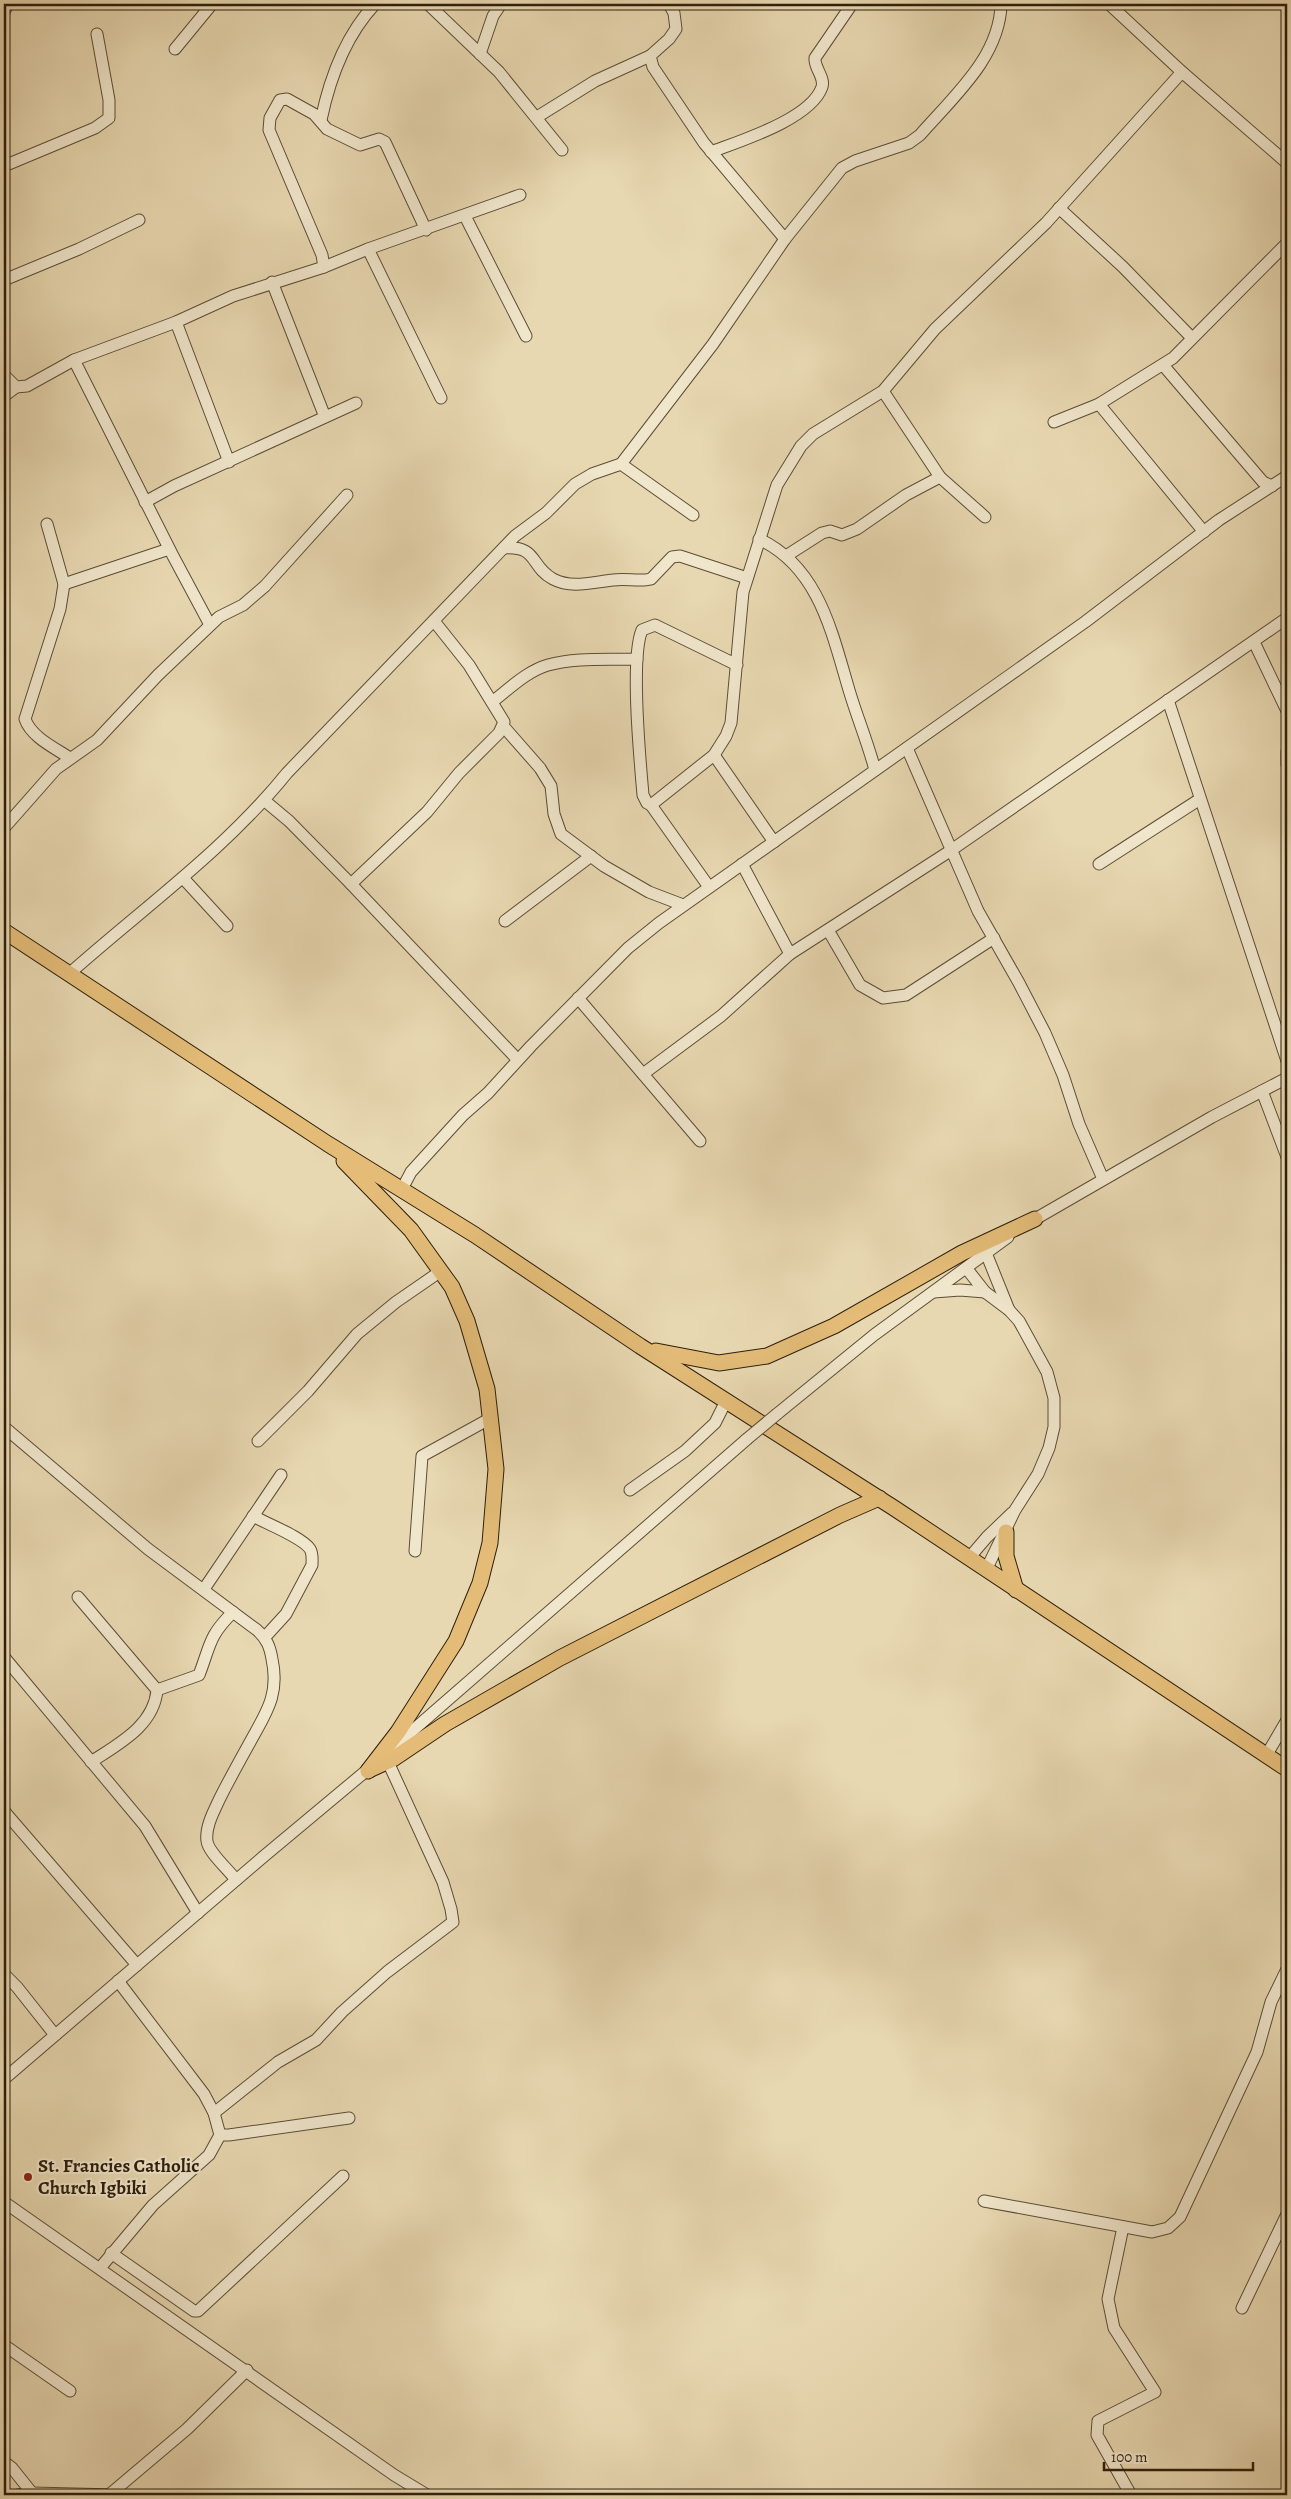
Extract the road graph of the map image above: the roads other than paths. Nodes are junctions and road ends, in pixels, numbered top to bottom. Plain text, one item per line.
1 (8, 4) edge
2 (212, 4) edge
3 (375, 4) edge
4 (428, 4) edge
5 (501, 4) edge
6 (669, 4) edge
7 (852, 4) edge
8 (1002, 4) edge
9 (1110, 4) edge
10 (4, 12) edge
11 (97, 34) dead end
12 (175, 49) dead end
13 (480, 54) junction
14 (650, 56) junction
15 (1182, 72) junction
16 (537, 117) junction
17 (321, 120) junction
18 (562, 150) dead end
19 (711, 152) junction
20 (1287, 163) edge
21 (4, 166) edge
22 (520, 195) dead end
23 (1059, 208) junction
24 (465, 216) junction
25 (139, 220) dead end
26 (426, 230) junction
27 (785, 239) junction
28 (1287, 243) edge
29 (368, 249) junction
30 (324, 267) junction
31 (4, 280) edge
32 (272, 282) junction
33 (176, 322) junction
34 (526, 336) dead end
35 (1192, 338) junction
36 (74, 360) junction
37 (1163, 365) junction
38 (4, 375) edge
39 (16, 387) junction
40 (883, 391) junction
41 (4, 396) edge
42 (442, 398) dead end
43 (356, 403) dead end
44 (1100, 404) junction
45 (325, 417) junction
46 (1054, 422) dead end
47 (229, 462) junction
48 (621, 464) junction
49 (1287, 476) edge
50 (940, 477) junction
51 (1272, 486) junction
52 (347, 495) dead end
53 (145, 502) junction
54 (693, 515) dead end
55 (985, 516) dead end
56 (47, 524) dead end
57 (1204, 532) junction
58 (759, 539) junction
59 (504, 548) junction
60 (169, 549) junction
61 (786, 556) junction
62 (747, 578) junction
63 (64, 584) junction
64 (1287, 618) edge
65 (434, 621) junction
66 (210, 625) junction
67 (1254, 642) junction
68 (637, 659) junction
69 (737, 665) junction
70 (1168, 700) junction
71 (492, 702) junction
72 (1287, 710) edge
73 (504, 727) junction
74 (907, 748) junction
75 (1287, 752) edge
76 (714, 755) junction
77 (70, 758) junction
78 (1287, 765) edge
79 (876, 770) junction
80 (1200, 799) junction
81 (265, 801) junction
82 (651, 805) junction
83 (4, 828) edge
84 (774, 842) junction
85 (950, 851) junction
86 (591, 856) junction
87 (742, 864) junction
88 (1099, 864) dead end
89 (183, 878) junction
90 (351, 884) junction
91 (709, 887) junction
92 (683, 905) junction
93 (505, 921) dead end
94 (227, 926) dead end
95 (828, 930) junction
96 (4, 931) edge
97 (994, 938) junction
98 (790, 954) junction
99 (69, 974) junction
100 (578, 998) junction
101 (518, 1059) junction
102 (1287, 1061) edge
103 (643, 1074) junction
104 (1287, 1078) edge
105 (1262, 1091) junction
106 (700, 1141) dead end
107 (328, 1144) junction
108 (1287, 1157) edge
109 (1103, 1179) junction
110 (402, 1189) junction
111 (1035, 1219) junction
112 (986, 1253) junction
113 (967, 1269) junction
114 (441, 1271) junction
115 (934, 1292) junction
116 (985, 1292) junction
117 (1009, 1310) junction
118 (640, 1346) junction
119 (726, 1401) junction
120 (491, 1418) junction
121 (4, 1427) edge
122 (258, 1441) dead end
123 (281, 1474) dead end
124 (630, 1490) dead end
125 (879, 1498) junction
126 (1015, 1510) junction
127 (253, 1516) junction
128 (1006, 1532) junction
129 (415, 1551) dead end
130 (969, 1558) junction
131 (986, 1570) junction
132 (204, 1589) junction
133 (1016, 1590) junction
134 (78, 1597) dead end
135 (233, 1612) junction
136 (265, 1637) junction
137 (4, 1657) edge
138 (157, 1690) junction
139 (1287, 1720) edge
140 (1266, 1756) junction
141 (92, 1762) junction
142 (388, 1762) junction
143 (1287, 1770) edge
144 (368, 1771) junction
145 (4, 1811) edge
146 (236, 1880) junction
147 (198, 1913) junction
148 (137, 1965) junction
149 (1287, 1968) edge
150 (4, 1974) edge
151 (118, 1981) junction
152 (55, 2035) junction
153 (4, 2079) edge
154 (214, 2113) junction
155 (349, 2118) dead end
156 (220, 2135) junction
157 (343, 2176) dead end
158 (984, 2201) dead end
159 (4, 2202) edge
160 (1287, 2214) edge
161 (1123, 2227) junction
162 (111, 2254) junction
163 (100, 2268) junction
164 (1242, 2308) dead end
165 (4, 2345) edge
166 (247, 2370) junction
167 (70, 2391) dead end
168 (4, 2462) edge
169 (32, 2493) junction
170 (18, 2495) edge
171 (109, 2495) edge
172 (118, 2495) edge
173 (427, 2495) edge
174 (1131, 2495) edge

1 - 10 street
2 - 12 street
3 - 17 street
4 - 13 street
5 - 13 street
6 - 14 street
7 - 19 street
8 - 27 street
9 - 15 street
11 - 21 street
13 - 16 street
14 - 16 street
14 - 19 street
15 - 20 street
15 - 23 street
16 - 18 street
17 - 26 street
17 - 30 street
19 - 27 street
22 - 24 street
23 - 35 street
23 - 40 street
24 - 26 street
24 - 34 street
25 - 31 street
26 - 29 street
27 - 48 street
28 - 35 street
29 - 30 street
29 - 42 street
30 - 32 street
32 - 33 street
32 - 45 street
33 - 36 street
33 - 47 street
35 - 37 street
36 - 39 street
36 - 53 street
37 - 44 street
37 - 51 street
38 - 39 street
39 - 41 street
40 - 50 street
40 - 58 street
43 - 45 street
44 - 46 street
44 - 57 street
45 - 47 street
47 - 53 street
48 - 54 street
48 - 59 street
49 - 51 street
50 - 55 street
50 - 61 street
51 - 57 street
52 - 66 street
53 - 60 street
56 - 63 street
57 - 74 street
58 - 61 street
58 - 62 street
59 - 62 street
59 - 65 street
60 - 63 street
60 - 66 street
61 - 79 street
62 - 69 street
63 - 77 street
64 - 67 street
65 - 71 street
65 - 81 street
66 - 77 street
67 - 70 street
67 - 72 street
68 - 69 street
68 - 71 street
68 - 82 street
69 - 76 street
70 - 80 street
70 - 85 street
71 - 73 street
73 - 86 street
73 - 90 street
74 - 79 street
74 - 85 street
75 - 78 street
76 - 82 street
76 - 84 street
77 - 83 street
79 - 84 street
80 - 88 street
80 - 102 street
81 - 89 street
81 - 90 street
82 - 91 street
84 - 87 street
85 - 95 street
85 - 97 street
86 - 92 street
86 - 93 street
87 - 91 street
87 - 98 street
89 - 94 street
89 - 99 street
90 - 101 street
91 - 92 street
92 - 100 street
95 - 97 street
95 - 98 street
96 - 99 main road
97 - 109 street
98 - 103 street
99 - 107 main road
100 - 101 street
100 - 103 street
101 - 110 street
103 - 106 street
104 - 105 street
105 - 108 street
105 - 109 street
107 - 110 main road
107 - 114 main road
109 - 111 street
110 - 118 main road
111 - 112 street
111 - 118 main road
112 - 113 street
112 - 117 street
113 - 115 street
113 - 116 street
114 - 120 main road
114 - 122 street
115 - 116 street
115 - 144 street, bridge
116 - 117 street
117 - 126 street
118 - 119 main road
119 - 124 street
119 - 125 main road
120 - 129 street
120 - 144 main road
121 - 132 street
123 - 127 street
125 - 130 main road
125 - 142 main road
126 - 128 street
126 - 130 street
127 - 132 street
127 - 136 street
128 - 131 street
128 - 133 main road
130 - 131 main road
131 - 133 main road
132 - 135 street
133 - 140 main road
134 - 138 street
135 - 136 street
135 - 138 street
136 - 146 street
137 - 141 street
138 - 141 street
139 - 140 street
140 - 143 main road
141 - 147 street
142 - 144 main road
142 - 154 street
144 - 146 street
145 - 148 street
146 - 147 street
147 - 148 street
148 - 151 street
149 - 161 street
150 - 152 street
151 - 152 street
151 - 154 street
152 - 153 street
154 - 156 street
155 - 156 street
156 - 162 street
157 - 162 street
158 - 161 street
159 - 163 street
160 - 164 street
161 - 174 street
162 - 163 street
163 - 166 street
165 - 167 street
166 - 171 street
166 - 173 street
168 - 169 street
169 - 170 street
169 - 171 street
171 - 172 street

